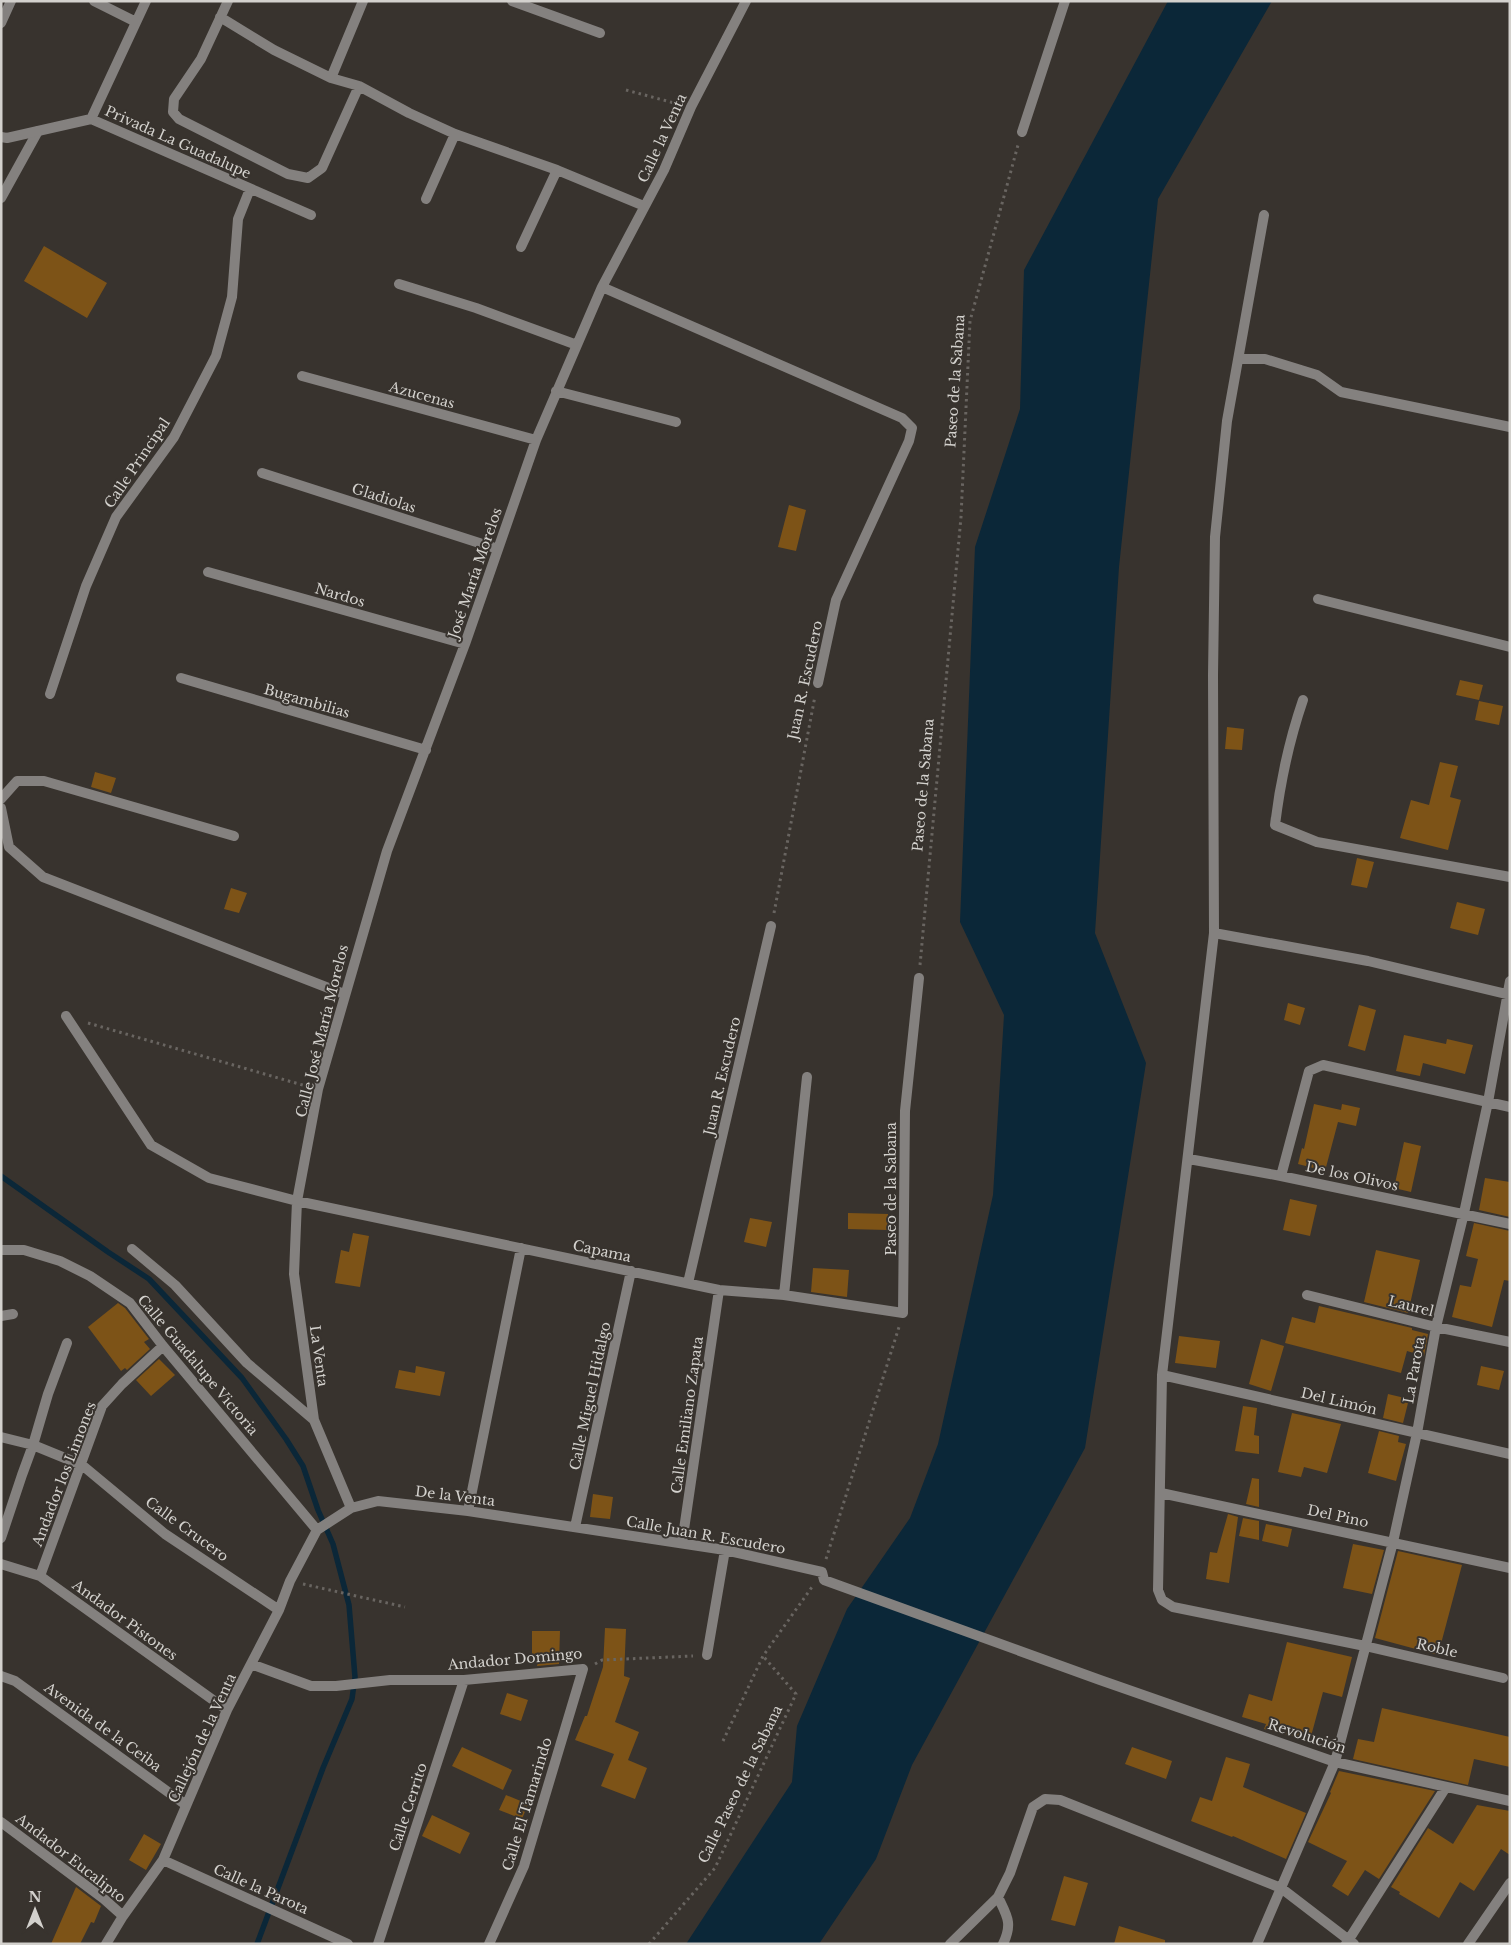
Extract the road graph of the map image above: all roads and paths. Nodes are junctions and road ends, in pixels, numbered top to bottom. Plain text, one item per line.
1 (11, 1) edge
2 (94, 1) edge
3 (146, 1) edge
4 (228, 1) edge
5 (363, 1) edge
6 (746, 1) edge
7 (1065, 1) edge
8 (514, 2) edge
9 (220, 17) junction
10 (136, 22) junction
11 (1, 23) edge
12 (600, 33) dead end
13 (330, 78) junction
14 (359, 86) junction
15 (626, 90) dead end
16 (691, 107) junction
17 (91, 119) junction
18 (38, 131) junction
19 (1022, 132) joint
20 (455, 134) junction
21 (1, 137) edge
22 (557, 170) junction
23 (250, 189) junction
24 (1, 198) edge
25 (426, 199) dead end
26 (644, 206) junction
27 (311, 214) dead end
28 (1264, 215) dead end
29 (521, 247) dead end
30 (399, 284) dead end
31 (602, 287) junction
32 (577, 345) junction
33 (1238, 359) junction
34 (302, 376) dead end
35 (556, 391) junction
36 (676, 422) dead end
37 (1510, 427) edge
38 (536, 440) junction
39 (262, 473) dead end
40 (498, 549) junction
41 (208, 572) dead end
42 (1318, 599) dead end
43 (465, 644) junction
44 (1510, 647) edge
45 (181, 678) dead end
46 (818, 683) joint
47 (50, 694) dead end
48 (1302, 700) dead end
49 (426, 750) junction
50 (1, 800) edge
51 (1, 808) edge
52 (234, 836) dead end
53 (380, 871) joint
54 (1510, 877) edge
55 (771, 926) joint
56 (1214, 933) junction
57 (919, 978) joint
58 (1510, 981) edge
59 (344, 994) junction
60 (1508, 995) edge
61 (66, 1016) joint
62 (807, 1077) dead end
63 (318, 1089) junction
64 (1488, 1102) junction
65 (1510, 1107) edge
66 (1189, 1159) junction
67 (1281, 1176) junction
68 (298, 1200) junction
69 (1464, 1213) junction
70 (1510, 1224) edge
71 (521, 1248) junction
72 (132, 1249) dead end
73 (1, 1250) edge
74 (631, 1271) junction
75 (688, 1283) junction
76 (719, 1290) junction
77 (1307, 1294) dead end
78 (784, 1295) junction
79 (903, 1313) junction
80 (13, 1314) dead end
81 (1, 1316) edge
82 (1436, 1327) junction
83 (1510, 1342) edge
84 (67, 1343) dead end
85 (163, 1346) junction
86 (1162, 1375) junction
87 (314, 1420) junction
88 (1417, 1433) junction
89 (1, 1437) edge
90 (34, 1445) junction
91 (1510, 1454) edge
92 (82, 1465) junction
93 (1160, 1493) junction
94 (351, 1508) junction
95 (468, 1511) junction
96 (335, 1518) joint
97 (576, 1527) junction
98 (319, 1528) junction
99 (1, 1538) edge
100 (1393, 1542) junction
101 (682, 1544) junction
102 (725, 1550) junction
103 (1, 1564) edge
104 (1510, 1568) edge
105 (40, 1576) junction
106 (823, 1576) junction
107 (290, 1581) junction
108 (405, 1607) dead end
109 (279, 1610) junction
110 (1365, 1646) junction
111 (706, 1655) joint
112 (763, 1656) junction
113 (251, 1664) junction
114 (583, 1669) junction
115 (1, 1676) edge
116 (1504, 1678) dead end
117 (464, 1680) junction
118 (1100, 1680) joint
119 (227, 1710) junction
120 (723, 1742) dead end
121 (1335, 1762) junction
122 (1446, 1787) junction
123 (1510, 1802) edge
124 (186, 1805) junction
125 (1, 1822) edge
126 (163, 1860) junction
127 (1510, 1883) edge
128 (1281, 1888) junction
129 (998, 1897) junction
130 (123, 1916) junction
131 (1350, 1943) edge
132 (106, 1944) edge
133 (348, 1944) edge
134 (378, 1944) edge
135 (489, 1944) edge
136 (649, 1944) edge
137 (950, 1944) edge
138 (1003, 1944) edge
139 (1257, 1944) edge
140 (1468, 1944) edge

1 - 11 street
2 - 10 street
3 - 10 street
4 - 9 street
5 - 13 street
6 - 16 street, Calle la Venta
7 - 19 street
8 - 12 street
9 - 13 street
9 - 14 street
10 - 17 street
13 - 14 street
14 - 20 street
15 - 16 path
16 - 26 street, Calle la Venta
17 - 18 street, Privada La Guadalupe
17 - 23 street, Privada La Guadalupe
18 - 21 street, Privada La Guadalupe
18 - 24 street
19 - 57 path, Paseo de la Sabana
20 - 22 street
20 - 25 street
22 - 26 street
22 - 29 street
23 - 27 street, Privada La Guadalupe
23 - 47 street, Calle Principal
26 - 31 street, Calle la Venta
28 - 33 street, Roble
30 - 32 street
31 - 32 street, José María Morelos
31 - 46 street, Juan R. Escudero
32 - 35 street, José María Morelos
33 - 37 street
33 - 56 street, Roble
34 - 38 street, Azucenas
35 - 36 street
35 - 38 street, José María Morelos
38 - 40 street, José María Morelos
39 - 40 street, Gladiolas
40 - 43 street, José María Morelos
41 - 43 street, Nardos
42 - 44 street
43 - 49 street, José María Morelos
45 - 49 street, Bugambilias
46 - 55 path, Juan R. Escudero
48 - 54 street
49 - 53 street, José María Morelos
50 - 52 street
51 - 59 street
53 - 59 street, Calle José María Morelos
55 - 75 street, Juan R. Escudero
56 - 60 street
56 - 66 street, Roble
57 - 79 street, Paseo de la Sabana
58 - 60 street, La Parota
59 - 63 street, Calle José María Morelos
60 - 64 street, La Parota
61 - 63 path
61 - 68 street, Capama
62 - 78 street
63 - 68 street, Calle José María Morelos
64 - 65 street
64 - 67 street
64 - 69 street, La Parota
66 - 67 street, De los Olivos
66 - 86 street, Roble
67 - 69 street, De los Olivos
68 - 71 street, Capama
68 - 87 street, La Venta
69 - 70 street, De los Olivos
69 - 82 street, La Parota
71 - 74 street, Capama
71 - 95 street
72 - 87 street
73 - 85 street, Calle Guadalupe Victoria
74 - 75 street, Capama
74 - 97 street, Calle Miguel Hidalgo
75 - 76 street, Capama
76 - 78 street, Capama
76 - 101 street, Calle Emiliano Zapata
77 - 82 street, Laurel
78 - 79 street, Capama
79 - 106 path
80 - 81 street
82 - 83 street, Laurel
82 - 88 street, La Parota
84 - 90 street
85 - 92 street, Andador los Limones
85 - 98 street, Calle Guadalupe Victoria
86 - 88 street, Del Limón
86 - 93 street, Roble
87 - 94 street, La Venta
88 - 91 street, Del Limón
88 - 100 street, La Parota
89 - 90 street, Calle Crucero
90 - 92 street, Calle Crucero
90 - 99 street
92 - 105 street, Andador los Limones
92 - 109 street, Calle Crucero
93 - 100 street, Del Pino
93 - 110 street, Roble
94 - 95 street, De la Venta
94 - 96 street, De la Venta
95 - 97 street, De la Venta
96 - 98 street, Callejón de la Venta
97 - 101 street, Calle Juan R. Escudero
98 - 107 street, Callejón de la Venta
100 - 104 street, Del Pino
100 - 110 street, La Parota
101 - 102 street, Calle Juan R. Escudero
102 - 106 street, Calle Juan R. Escudero
102 - 111 street
103 - 105 street, Andador Pistones
105 - 119 street, Andador Pistones
106 - 112 path
106 - 118 street, Calle Juan R. Escudero
107 - 108 path
107 - 109 street, Callejón de la Venta
109 - 113 street, Callejón de la Venta
110 - 116 street, Roble
110 - 121 street, La Parota
111 - 114 path, Andador Domingo
112 - 120 path
112 - 136 path, Calle Paseo de la Sabana
113 - 117 street, Andador Domingo
113 - 119 street, Callejón de la Venta
114 - 117 street, Andador Domingo
114 - 135 street, Calle El Tamarindo
115 - 124 street, Avenida de la Ceiba
117 - 134 street, Calle Cerrito
118 - 121 street, Revolución
119 - 124 street, Callejón de la Venta
121 - 122 street, Revolución
121 - 128 street, La Parota
122 - 123 street, Revolución
122 - 131 street
124 - 126 street, Callejón de la Venta
125 - 130 street, Andador Eucalipto
126 - 130 street, Callejón de la Venta
126 - 133 street, Calle la Parota
127 - 140 street
128 - 129 street
128 - 131 street
128 - 139 street, La Parota
129 - 137 street
129 - 138 street
130 - 132 street, Callejón de la Venta

